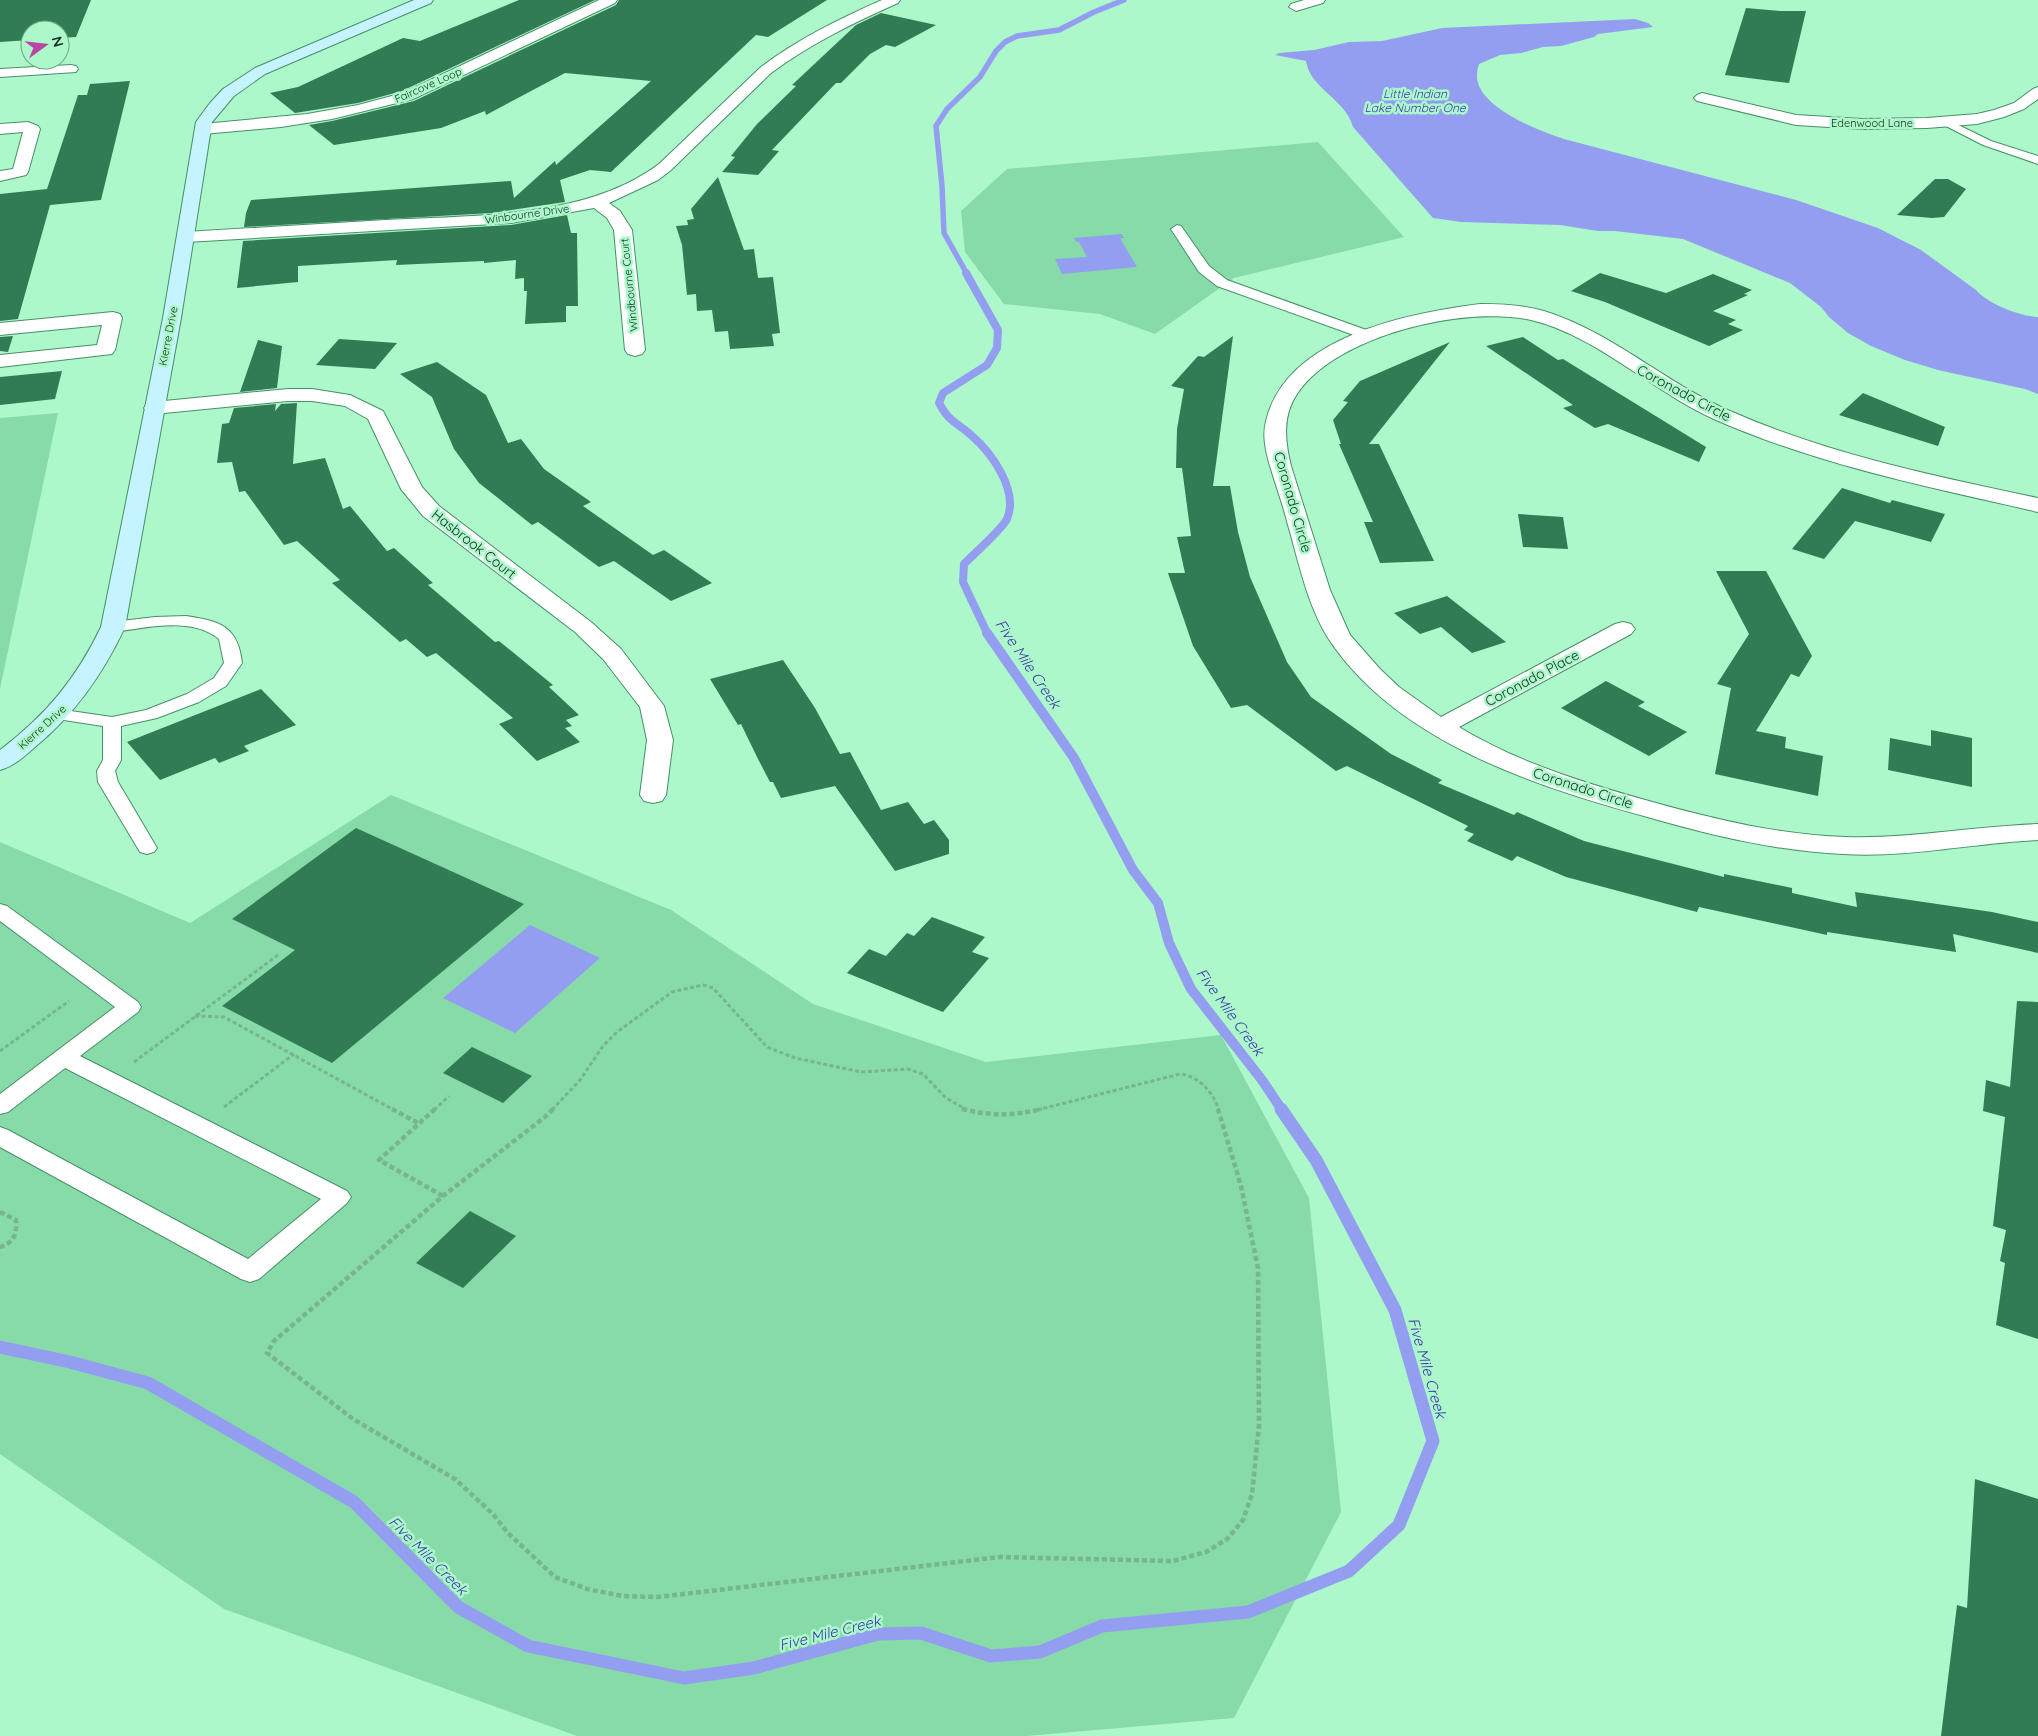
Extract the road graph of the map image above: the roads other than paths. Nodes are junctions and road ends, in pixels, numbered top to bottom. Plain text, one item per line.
1 (426, 0) edge
2 (610, 0) edge
3 (892, 0) edge
4 (1318, 0) edge
5 (1296, 7) dead end
6 (20, 69) edge
7 (0, 73) edge
8 (2038, 92) edge
9 (1702, 98) dead end
10 (1946, 122) junction
11 (0, 129) edge
12 (203, 130) junction
13 (2038, 160) edge
14 (0, 176) edge
15 (596, 202) junction
16 (1177, 229) dead end
17 (186, 237) junction
18 (0, 329) edge
19 (1367, 335) junction
20 (635, 350) dead end
21 (0, 361) edge
22 (154, 408) junction
23 (2038, 506) edge
24 (113, 627) junction
25 (1623, 629) dead end
26 (57, 714) junction
27 (112, 722) junction
28 (1441, 727) junction
29 (0, 762) edge
30 (653, 795) dead end
31 (2038, 832) edge
32 (147, 848) dead end
33 (0, 911) edge
34 (65, 1058) junction
35 (0, 1106) edge
36 (0, 1136) edge

1 - 12 street, Kierre Drive
2 - 12 street, Faircove Loop
3 - 15 street, Winbourne Drive
4 - 5 street
6 - 7 street
8 - 10 street, Edenwood Lane
9 - 10 street, Edenwood Lane
10 - 13 lane
11 - 14 street
12 - 17 street, Kierre Drive
15 - 17 street, Winbourne Drive
15 - 20 street, Windbourne Court
16 - 19 lane
17 - 22 street, Kierre Drive
18 - 21 street
19 - 23 street, Coronado Circle
19 - 28 street, Coronado Circle
22 - 24 street, Kierre Drive
22 - 30 street, Hasbrook Court
24 - 26 street, Kierre Drive
24 - 27 lane
25 - 28 street, Coronado Place
26 - 27 lane
26 - 29 street, Kierre Drive
27 - 32 lane
28 - 31 street, Coronado Circle
33 - 34 lane
34 - 35 lane
34 - 36 lane

